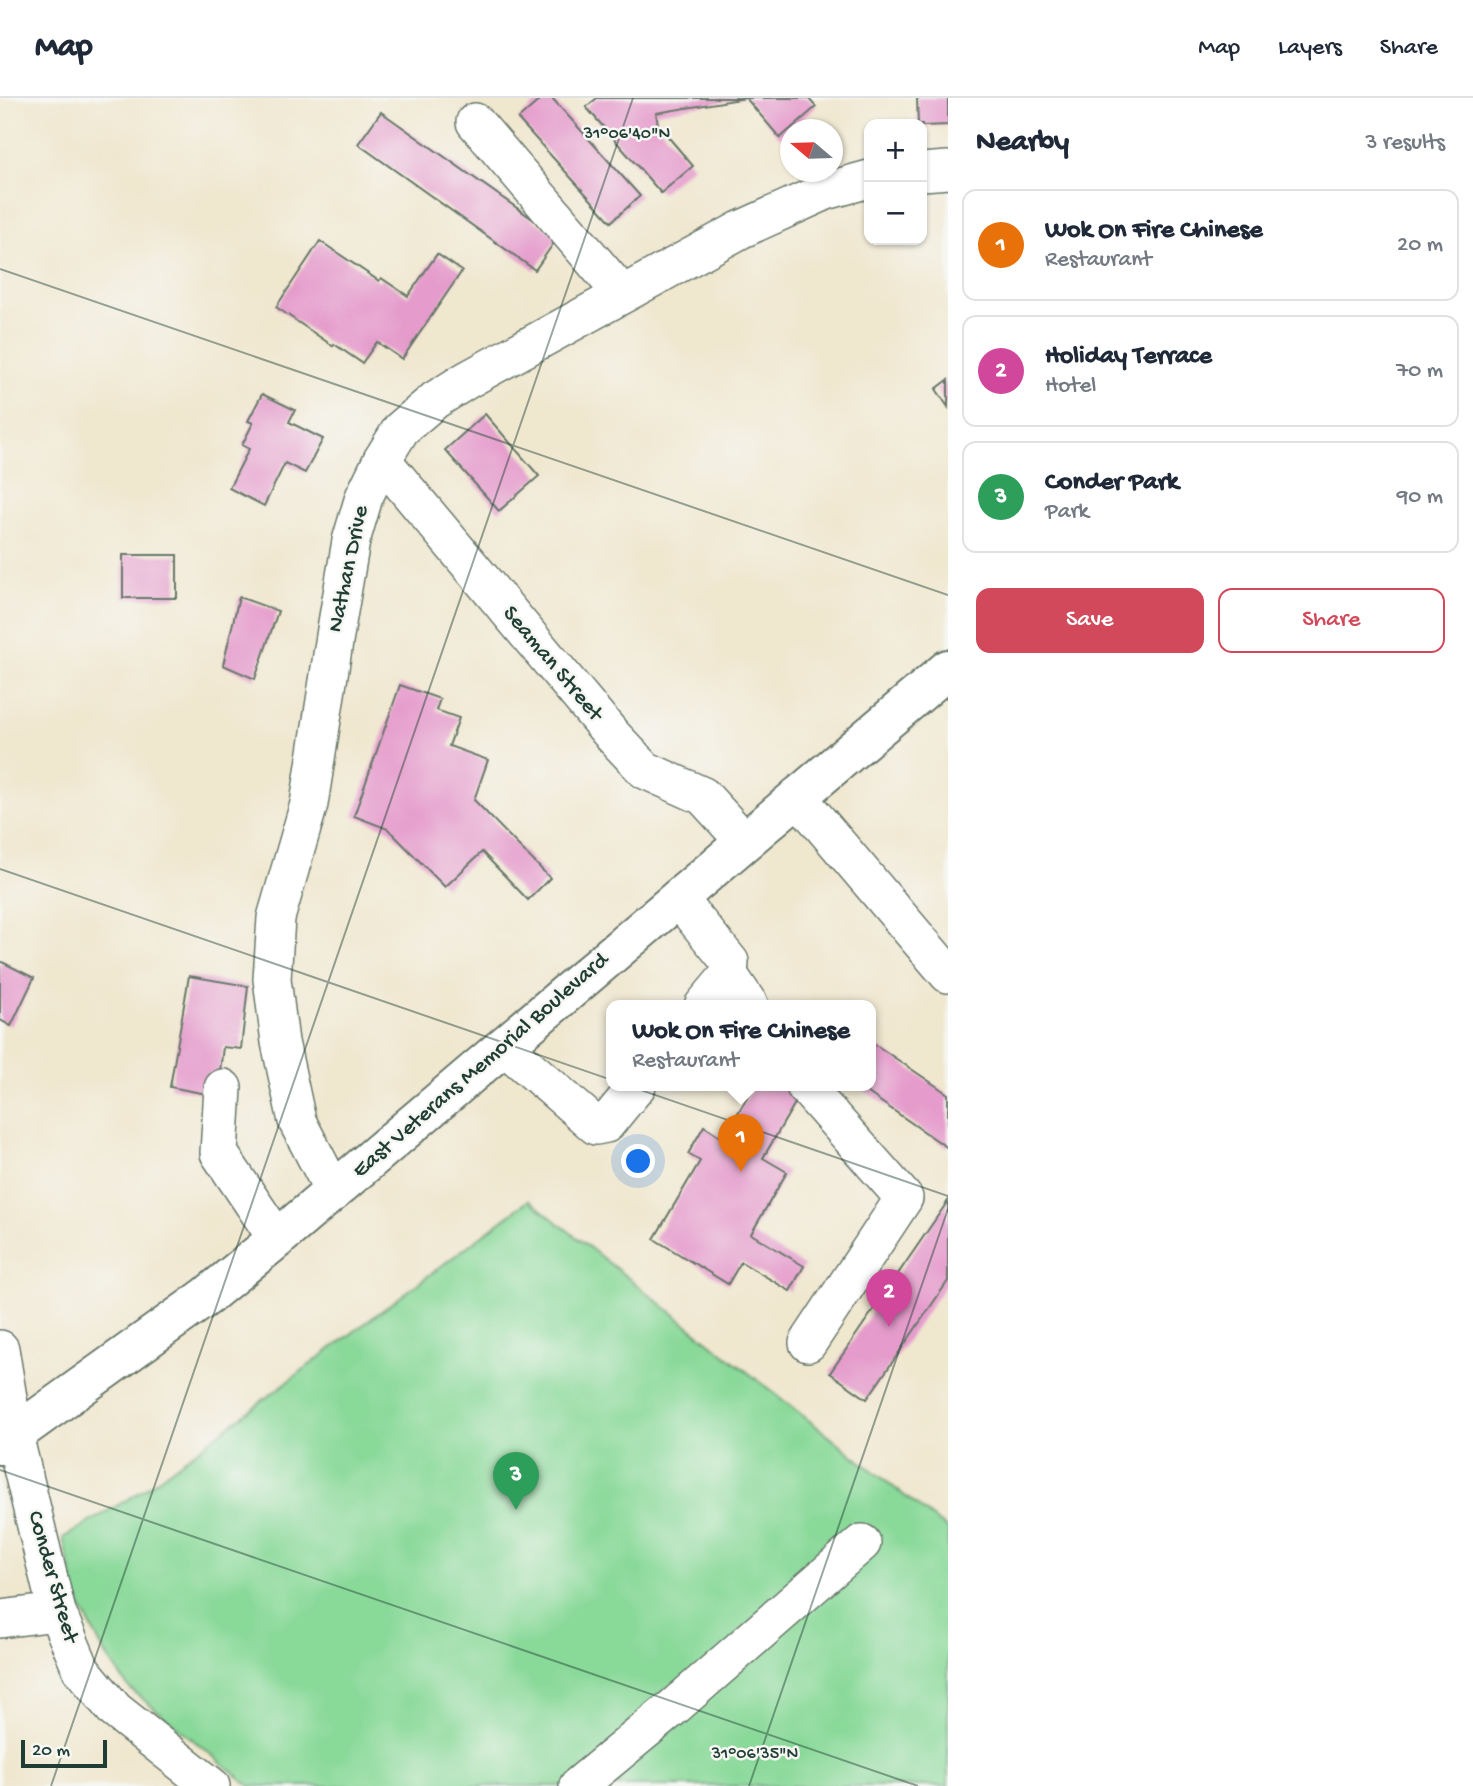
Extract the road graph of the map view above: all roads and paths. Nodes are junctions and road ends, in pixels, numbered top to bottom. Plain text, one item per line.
1 (475, 122) dead end
2 (948, 170) edge
3 (927, 172) edge
4 (864, 180) edge
5 (622, 295) junction
6 (382, 460) junction
7 (948, 669) edge
8 (797, 796) junction
9 (744, 841) junction
10 (678, 898) junction
11 (948, 974) edge
12 (729, 975) junction
13 (708, 1000) edge
14 (746, 1000) edge
15 (504, 1046) junction
16 (223, 1088) dead end
17 (633, 1091) edge
18 (809, 1091) edge
19 (334, 1192) junction
20 (277, 1239) junction
21 (808, 1343) dead end
22 (0, 1349) edge
23 (7, 1440) edge
24 (862, 1543) dead end
25 (57, 1612) junction
26 (0, 1619) edge
27 (211, 1786) edge
28 (578, 1786) edge

1 - 5 street
2 - 3 street
4 - 5 street, Nathan Drive
5 - 6 street, Nathan Drive
6 - 9 street, Seaman Street
6 - 19 street, Nathan Drive
7 - 8 main road, East Veterans Memorial Boulevard
8 - 9 main road, East Veterans Memorial Boulevard
8 - 11 street
9 - 10 main road, East Veterans Memorial Boulevard
10 - 12 street
10 - 15 main road, East Veterans Memorial Boulevard
12 - 13 street
12 - 14 street
15 - 17 street
15 - 19 main road, East Veterans Memorial Boulevard
16 - 20 street
18 - 21 street
19 - 20 main road, East Veterans Memorial Boulevard
20 - 23 main road, East Veterans Memorial Boulevard
22 - 23 street, Conder Street
23 - 25 street, Conder Street
24 - 28 street
25 - 26 street
25 - 27 street, Conder Street

